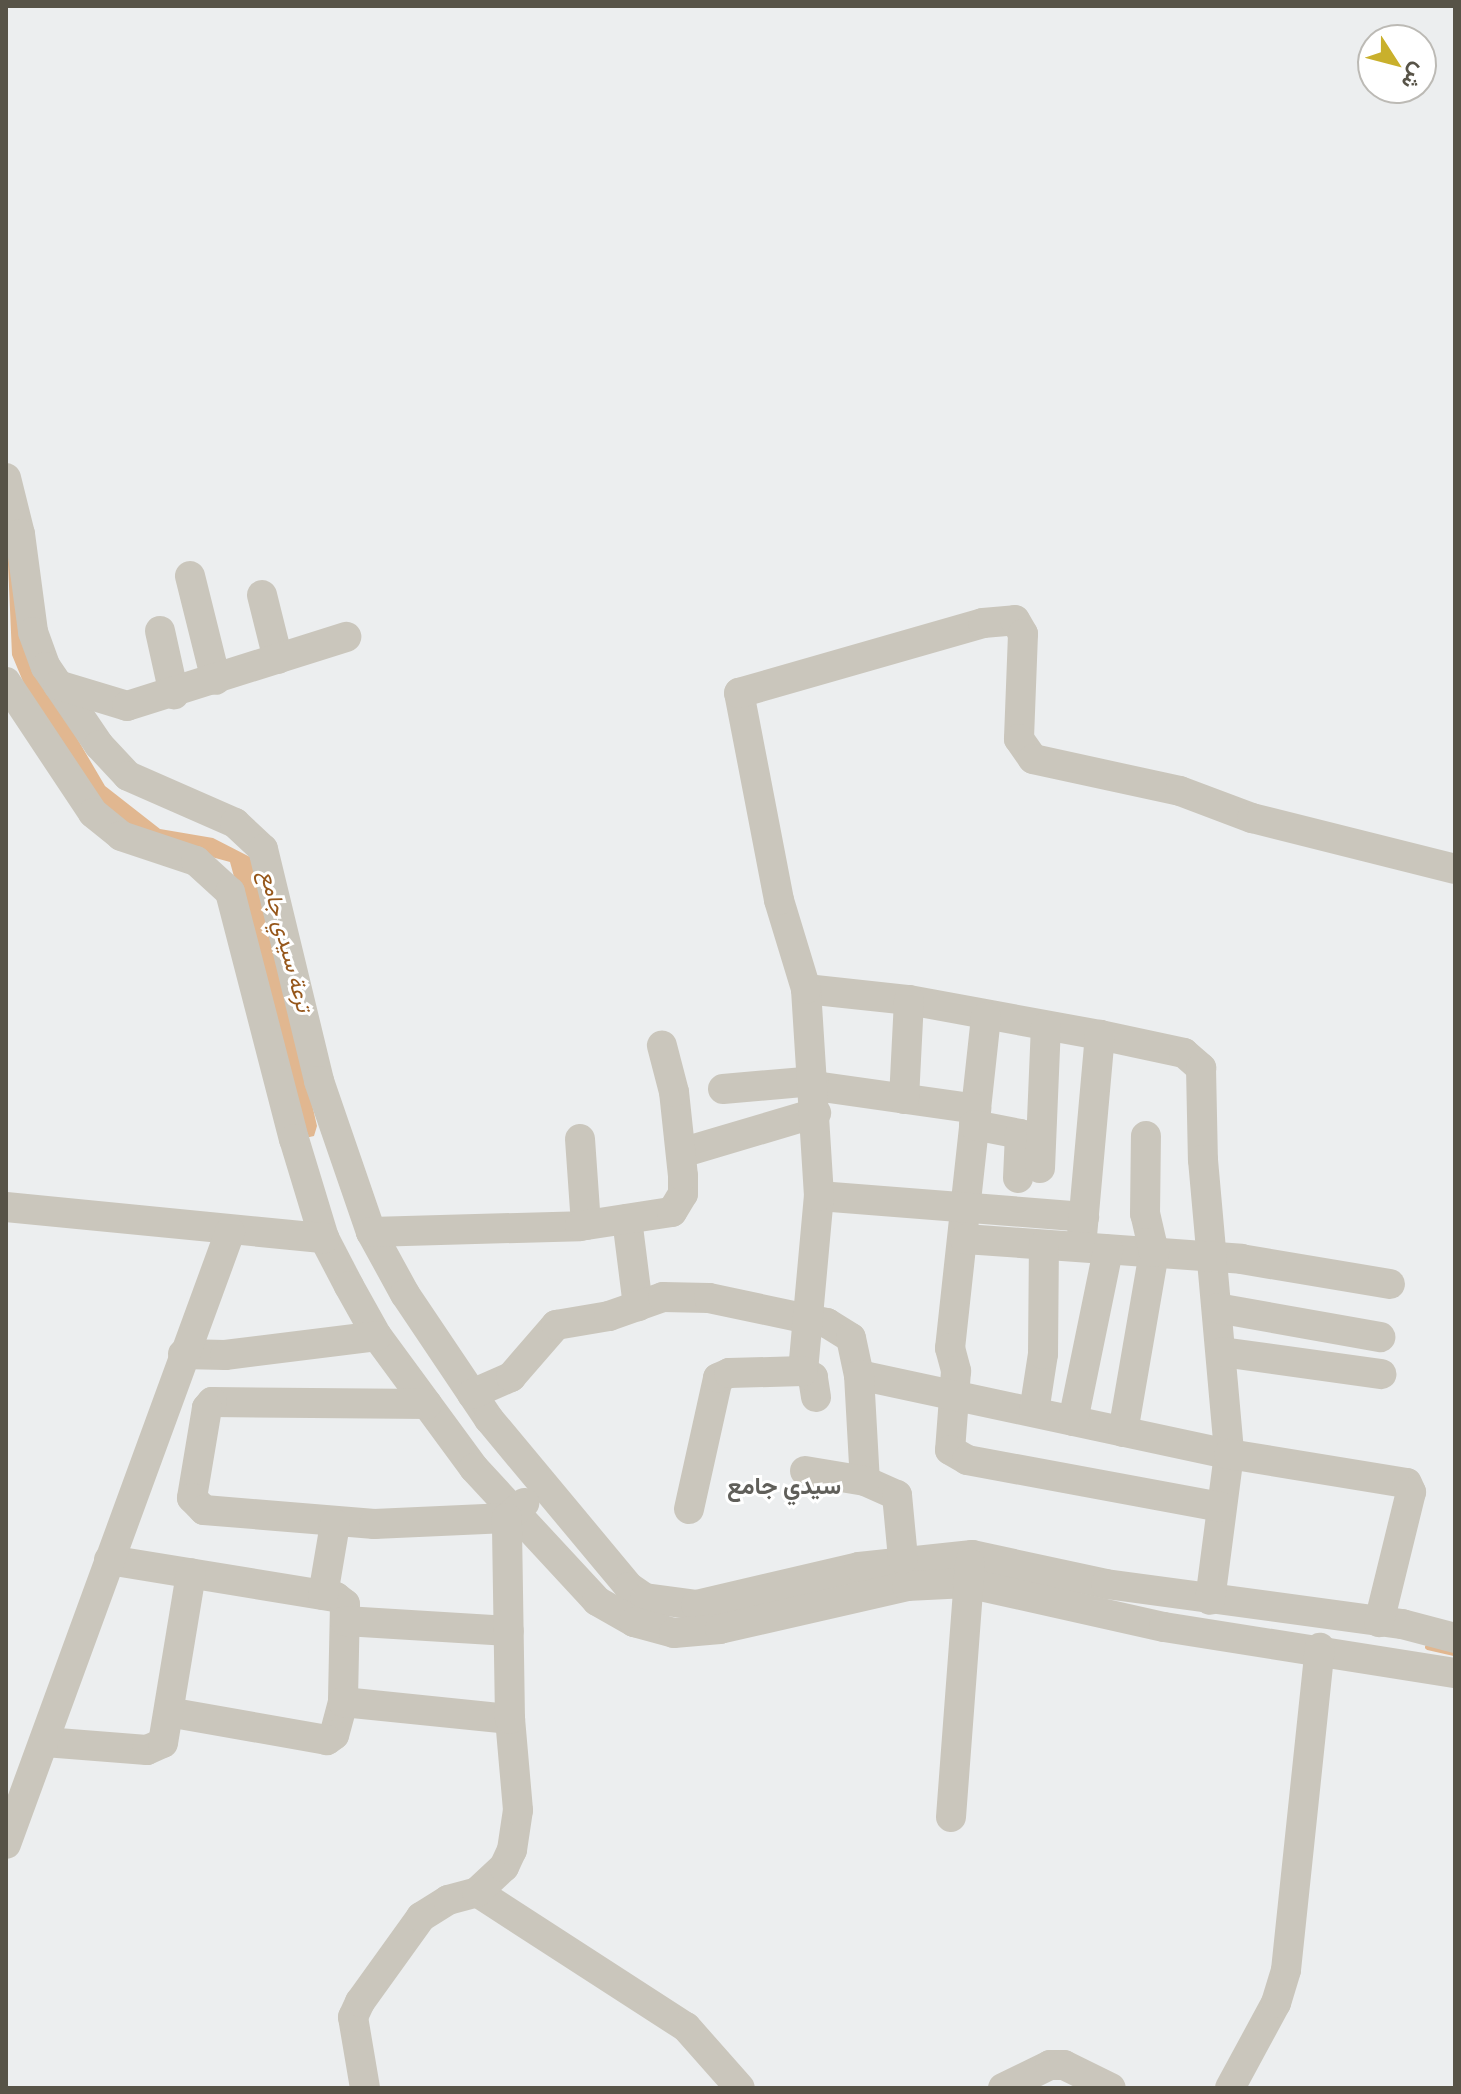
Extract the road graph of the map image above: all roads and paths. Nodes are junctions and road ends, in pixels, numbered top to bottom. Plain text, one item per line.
1 (6, 478) edge
2 (190, 576) dead end
3 (262, 595) dead end
4 (160, 631) dead end
5 (346, 637) dead end
6 (278, 659) junction
7 (216, 680) junction
8 (6, 682) edge
9 (58, 685) junction
10 (174, 694) junction
11 (1455, 869) edge
12 (806, 989) junction
13 (909, 1000) junction
14 (986, 1017) junction
15 (1046, 1027) junction
16 (1100, 1035) junction
17 (662, 1046) dead end
18 (723, 1089) dead end
19 (815, 1094) junction
20 (904, 1099) junction
21 (975, 1117) junction
22 (336, 1128) junction
23 (1146, 1136) dead end
24 (294, 1139) junction
25 (580, 1139) dead end
26 (681, 1153) junction
27 (819, 1196) junction
28 (6, 1207) edge
29 (965, 1207) junction
30 (1084, 1217) junction
31 (627, 1219) junction
32 (586, 1225) junction
33 (230, 1232) junction
34 (371, 1232) junction
35 (324, 1238) junction
36 (965, 1239) junction
37 (1044, 1245) junction
38 (1094, 1249) junction
39 (1154, 1252) junction
40 (1212, 1257) junction
41 (1390, 1284) dead end
42 (638, 1306) junction
43 (1217, 1308) junction
44 (806, 1316) junction
45 (377, 1336) junction
46 (1380, 1337) dead end
47 (1222, 1352) junction
48 (183, 1354) junction
49 (1381, 1374) dead end
50 (859, 1375) junction
51 (472, 1394) junction
52 (954, 1396) junction
53 (427, 1404) junction
54 (1034, 1412) junction
55 (1073, 1421) junction
56 (1123, 1432) junction
57 (1229, 1454) junction
58 (805, 1471) dead end
59 (865, 1481) junction
60 (544, 1487) junction
61 (1221, 1507) junction
62 (689, 1509) dead end
63 (509, 1516) junction
64 (335, 1524) junction
65 (903, 1559) junction
66 (109, 1560) junction
67 (969, 1569) junction
68 (191, 1573) junction
69 (323, 1595) junction
70 (1210, 1600) junction
71 (345, 1621) junction
72 (1379, 1622) junction
73 (509, 1631) junction
74 (1455, 1638) edge
75 (1320, 1648) junction
76 (1455, 1673) edge
77 (343, 1702) junction
78 (169, 1712) junction
79 (510, 1719) junction
80 (45, 1742) junction
81 (951, 1817) dead end
82 (6, 1844) edge
83 (477, 1892) junction
84 (365, 2088) edge
85 (740, 2088) edge
86 (1003, 2088) edge
87 (1111, 2088) edge
88 (1230, 2088) edge

1 - 9 street
2 - 7 street
3 - 6 street
4 - 10 street
5 - 6 street
6 - 7 street
7 - 10 street
8 - 24 street
9 - 10 street
9 - 22 street
11 - 12 street
12 - 13 street
12 - 19 street
13 - 14 street
13 - 20 street
14 - 15 street
14 - 21 street
15 - 16 street
15 - 21 street
16 - 30 street
16 - 40 street
17 - 26 street
18 - 19 street
19 - 20 street
19 - 26 street
19 - 27 street
20 - 21 street
21 - 29 street
22 - 24 street
22 - 34 street
23 - 39 street
24 - 35 street
25 - 32 street
26 - 31 street
27 - 29 street
27 - 44 street
28 - 33 street
29 - 30 street
29 - 36 street
30 - 38 street
31 - 32 street
31 - 42 street
32 - 34 street
33 - 35 street
33 - 48 street
34 - 51 street
35 - 45 street
36 - 37 street
36 - 52 street
37 - 38 street
37 - 54 street
38 - 39 street
38 - 55 street
39 - 40 street
39 - 56 street
40 - 41 street
40 - 43 street
42 - 44 street
42 - 51 street
43 - 46 street
43 - 47 street
44 - 50 street
44 - 62 street
45 - 48 street
45 - 53 street
47 - 49 street
47 - 57 street
48 - 66 street
50 - 52 street
50 - 59 street
51 - 60 street
52 - 54 street
52 - 61 street
53 - 63 street
53 - 64 street
54 - 55 street
55 - 56 street
56 - 57 street
57 - 61 street
57 - 72 street
58 - 59 street
59 - 65 street
60 - 63 street
60 - 65 street
61 - 70 street
63 - 64 street
63 - 67 street
63 - 73 street
64 - 69 street
65 - 67 street
66 - 68 street
66 - 80 street
67 - 70 street
67 - 75 street
67 - 81 street
68 - 69 street
68 - 78 street
69 - 71 street
70 - 72 street
71 - 73 street
71 - 77 street
72 - 74 street
73 - 79 street
75 - 76 street
75 - 88 street
77 - 78 street
77 - 79 street
78 - 80 street
79 - 83 street
80 - 82 street
83 - 84 street
83 - 85 street
86 - 87 street

